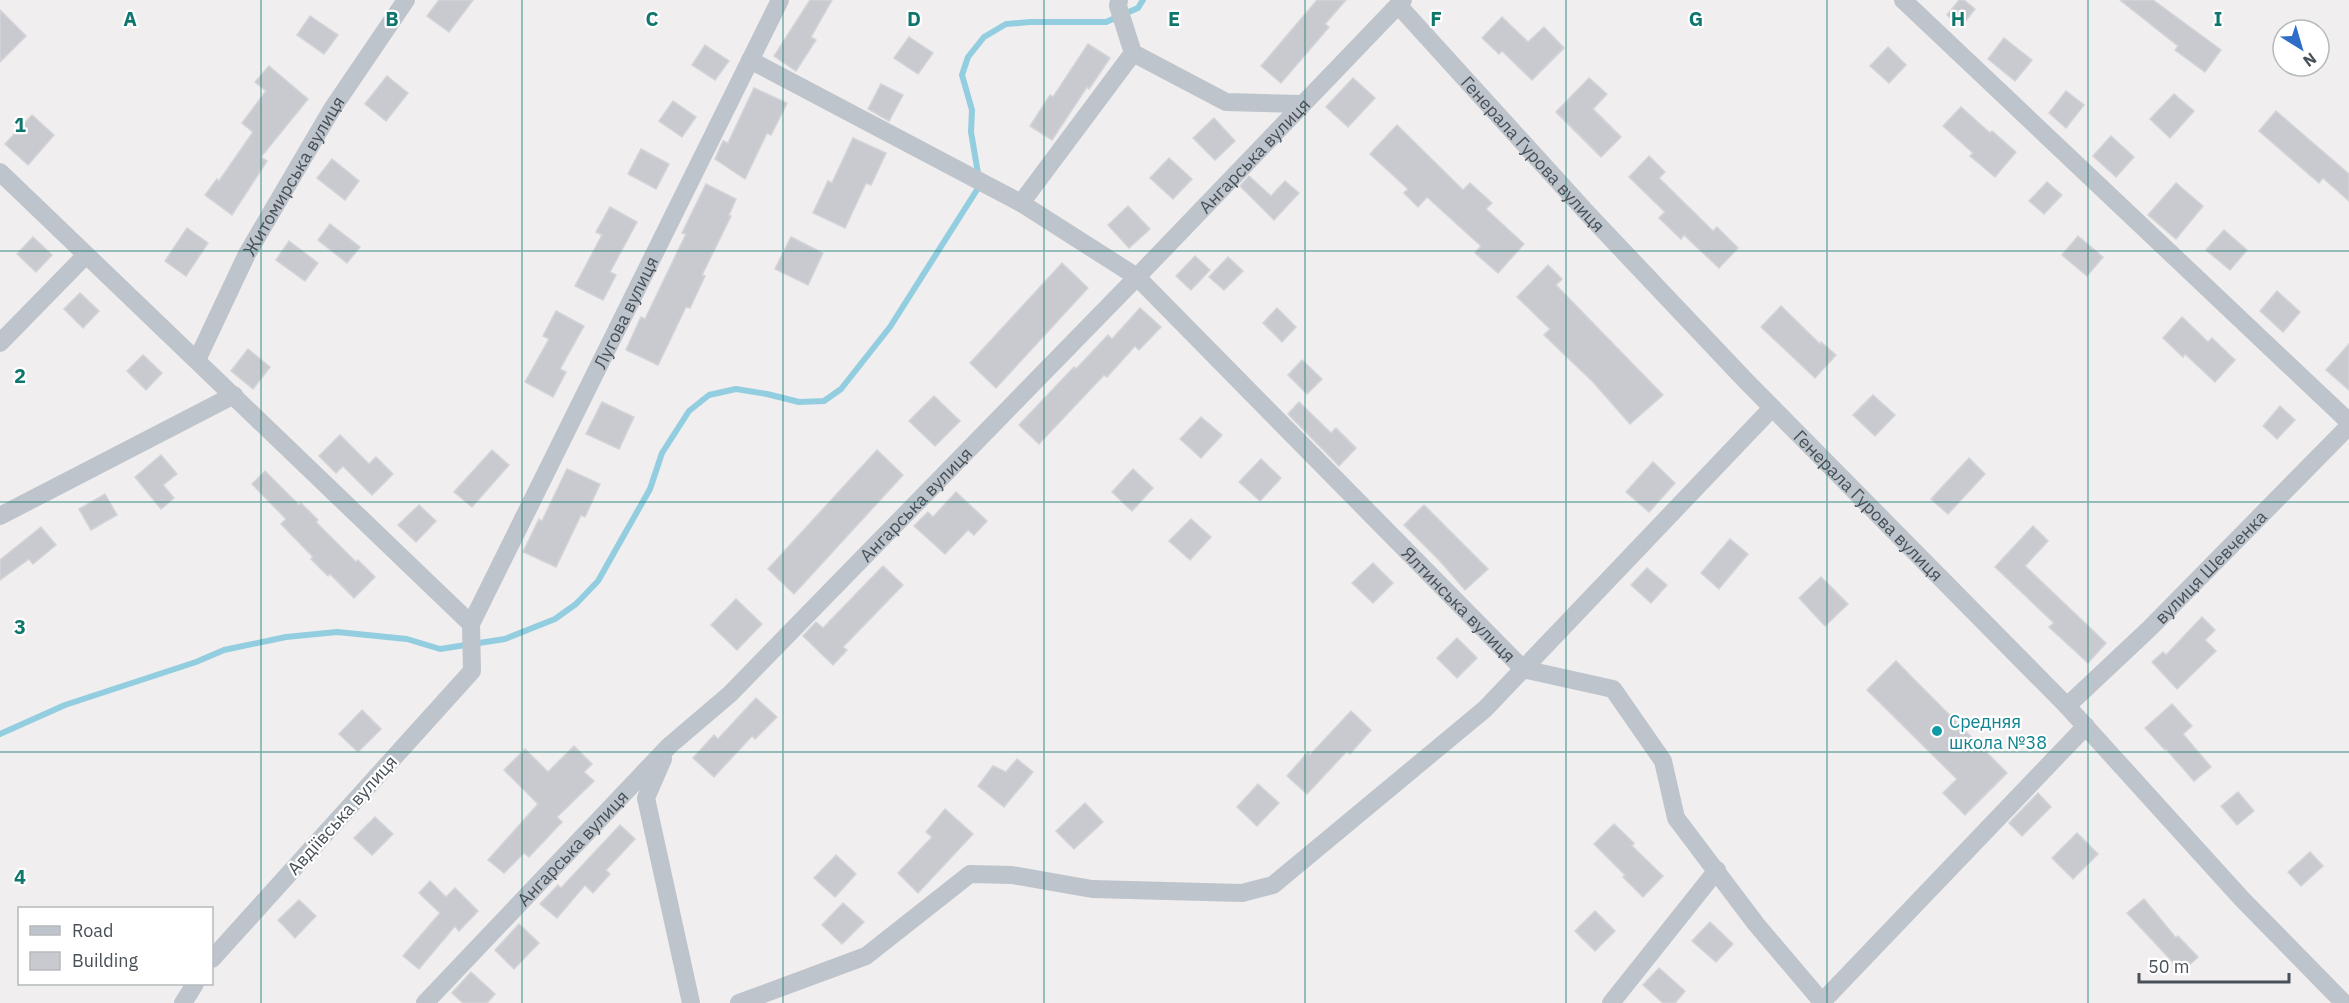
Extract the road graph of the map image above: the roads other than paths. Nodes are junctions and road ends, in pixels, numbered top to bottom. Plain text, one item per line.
1 (406, 0) edge
2 (780, 0) edge
3 (1903, 0) edge
4 (1401, 2) edge
5 (1119, 3) edge
6 (1132, 53) junction
7 (750, 60) junction
8 (1302, 104) junction
9 (0, 172) edge
10 (1021, 203) junction
11 (86, 255) junction
12 (1137, 276) junction
13 (0, 344) edge
14 (197, 360) junction
15 (234, 395) junction
16 (1772, 408) junction
17 (2349, 424) edge
18 (0, 516) edge
19 (471, 624) junction
20 (1523, 669) junction
21 (2067, 706) junction
22 (2086, 726) junction
23 (669, 746) junction
24 (1717, 870) junction
25 (213, 958) edge
26 (194, 985) edge
27 (183, 1003) edge
28 (425, 1003) edge
29 (691, 1003) edge
30 (739, 1003) edge
31 (1611, 1003) edge
32 (1822, 1003) edge
33 (2344, 1003) edge

1 - 14 street, Житомирська вулиця
2 - 7 street, Лугова вулиця
3 - 17 street
4 - 8 street, Ангарська вулиця
4 - 16 street, Генерала Гурова вулиця
5 - 6 street
6 - 8 street
6 - 10 street
7 - 10 street, Ялтинська вулиця
7 - 19 street, Лугова вулиця
8 - 12 street, Ангарська вулиця
9 - 11 street
10 - 12 street, Ялтинська вулиця
11 - 13 street
11 - 14 street
12 - 20 street, Ялтинська вулиця
12 - 23 street, Ангарська вулиця
14 - 15 street
15 - 18 street
15 - 19 street
16 - 20 street
16 - 21 street, Генерала Гурова вулиця
17 - 21 street, вулиця Шевченка
19 - 25 street, Авдіївська вулиця
20 - 24 street, Ялтинська вулиця
20 - 30 street
21 - 22 street, Генерала Гурова вулиця
22 - 32 street
22 - 33 street, Генерала Гурова вулиця
23 - 28 street, Ангарська вулиця
23 - 29 street
24 - 31 street
24 - 32 street, Ялтинська вулиця
26 - 27 street

